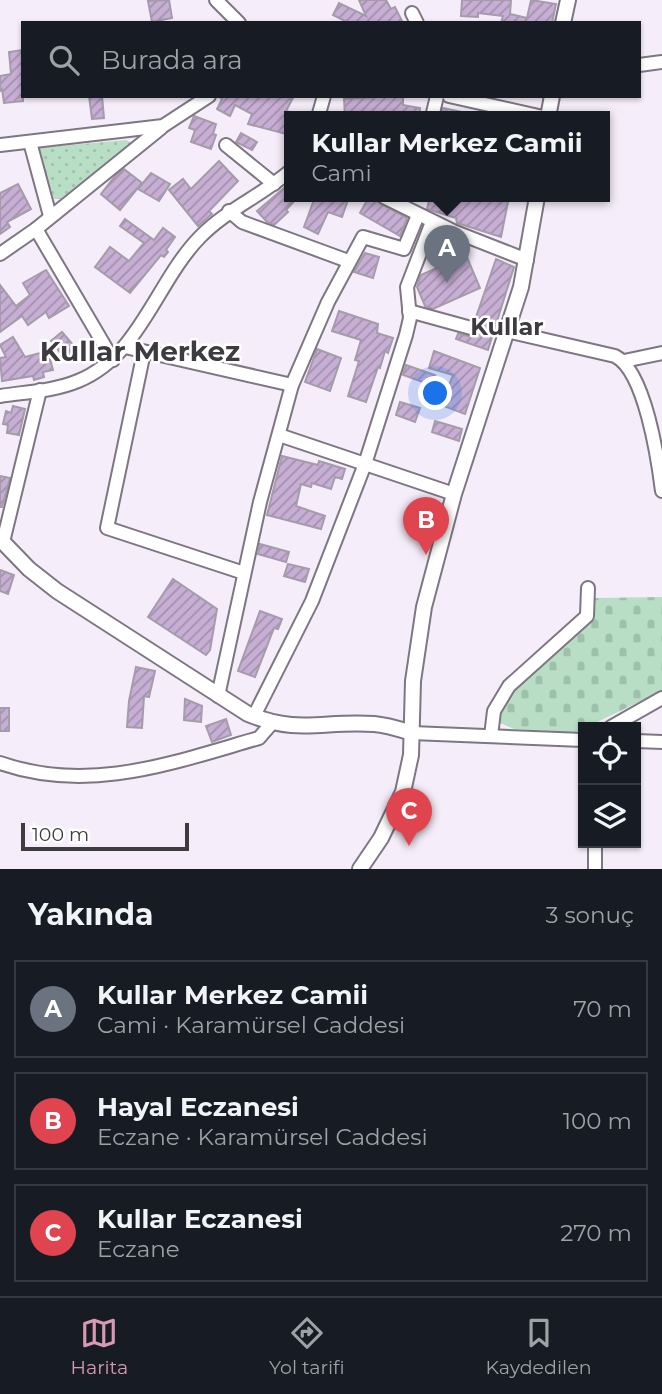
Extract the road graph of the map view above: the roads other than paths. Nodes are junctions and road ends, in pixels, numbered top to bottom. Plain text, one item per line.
1 (216, 0) edge
2 (568, 0) edge
3 (237, 21) edge
4 (563, 21) edge
5 (662, 62) edge
6 (641, 65) edge
7 (206, 98) edge
8 (458, 98) edge
9 (518, 111) edge
10 (163, 126) junction
11 (30, 142) junction
12 (0, 145) edge
13 (226, 145) dead end
14 (284, 175) edge
15 (274, 184) junction
16 (536, 202) edge
17 (412, 207) edge
18 (229, 211) junction
19 (50, 216) junction
20 (432, 222) junction
21 (36, 229) junction
22 (0, 254) edge
23 (527, 260) junction
24 (348, 261) junction
25 (409, 311) junction
26 (471, 328) dead end
27 (508, 331) junction
28 (125, 347) junction
29 (144, 352) junction
30 (662, 353) edge
31 (113, 360) junction
32 (624, 361) junction
33 (292, 385) junction
34 (40, 390) junction
35 (0, 396) edge
36 (279, 435) junction
37 (365, 464) junction
38 (662, 491) edge
39 (454, 494) junction
40 (1, 540) edge
41 (244, 573) junction
42 (589, 589) dead end
43 (218, 696) junction
44 (662, 698) edge
45 (254, 716) junction
46 (620, 722) edge
47 (272, 723) junction
48 (412, 733) junction
49 (491, 736) junction
50 (578, 740) edge
51 (641, 741) edge
52 (662, 742) edge
53 (0, 762) edge
54 (595, 848) edge
55 (360, 869) edge
56 (595, 869) edge

1 - 3 street
2 - 4 main road
5 - 6 street
7 - 10 street
8 - 9 street
10 - 11 street
10 - 19 street
11 - 12 street
11 - 19 street
13 - 15 street
14 - 15 street
15 - 18 street
16 - 23 main road
17 - 20 street
17 - 24 street
18 - 24 street
18 - 28 street
19 - 21 street
20 - 23 street
20 - 25 street
21 - 22 street
21 - 31 street
23 - 27 main road
24 - 33 street
25 - 26 street
25 - 37 street
27 - 32 street
27 - 39 main road
28 - 29 street
28 - 31 street
29 - 33 street
29 - 41 street
30 - 32 street
31 - 34 street
32 - 38 street
33 - 36 street
34 - 35 street
34 - 40 street
36 - 37 street
36 - 41 street
37 - 39 street
37 - 45 street
39 - 48 main road
40 - 43 main road
41 - 43 street
42 - 49 street
43 - 45 main road
44 - 46 street
45 - 47 main road
47 - 48 main road
47 - 53 street
48 - 49 street
48 - 55 main road
49 - 50 street
51 - 52 street
54 - 56 street

